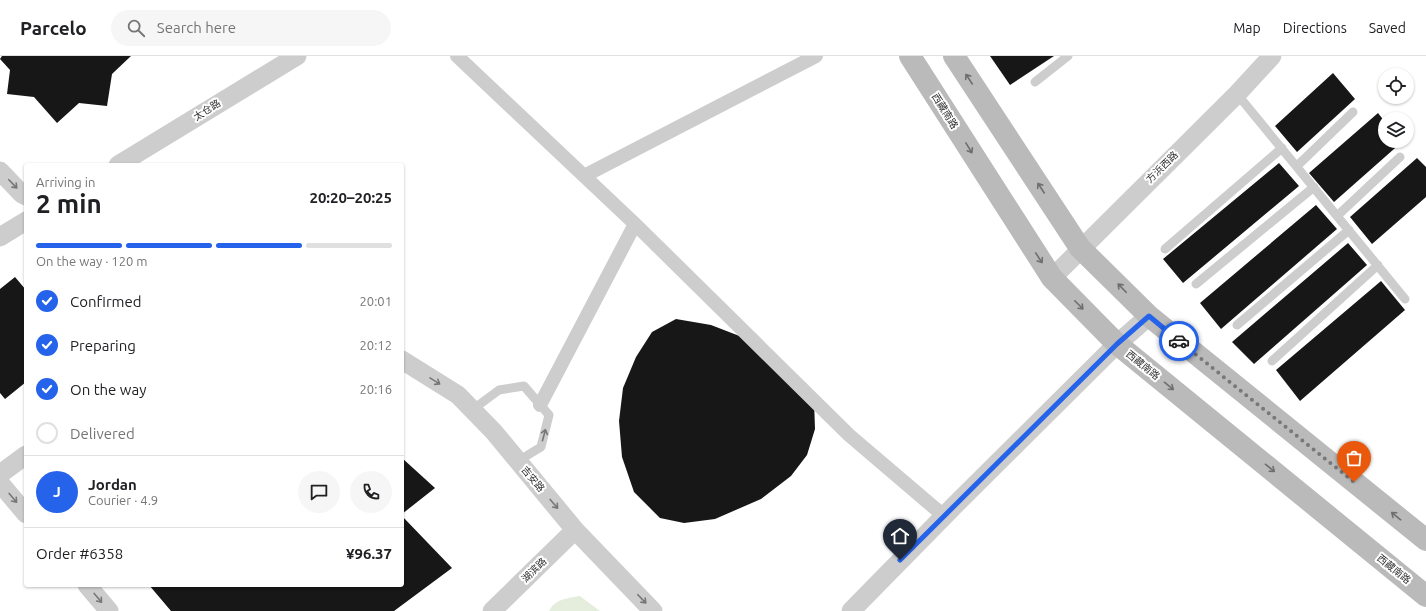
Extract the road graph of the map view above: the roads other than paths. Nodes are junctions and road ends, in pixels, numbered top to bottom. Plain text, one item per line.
1 (297, 56) edge
2 (457, 56) edge
3 (816, 56) edge
4 (910, 56) edge
5 (954, 56) edge
6 (1068, 56) edge
7 (1272, 56) edge
8 (1035, 82) dead end
9 (1237, 94) junction
10 (1353, 112) dead end
11 (1282, 148) junction
12 (1400, 157) dead end
13 (121, 163) edge
14 (1297, 166) junction
15 (0, 171) edge
16 (584, 176) junction
17 (1314, 187) junction
18 (24, 195) edge
19 (1337, 216) junction
20 (24, 222) edge
21 (635, 224) junction
22 (1349, 230) junction
23 (0, 237) edge
24 (1080, 248) junction
25 (1165, 248) dead end
26 (1378, 265) junction
27 (1052, 278) junction
28 (1196, 284) dead end
29 (1406, 299) dead end
30 (1149, 316) junction
31 (1237, 325) dead end
32 (1117, 344) junction
33 (404, 361) edge
34 (1272, 361) dead end
35 (540, 405) junction
36 (472, 410) junction
37 (24, 456) edge
38 (518, 461) junction
39 (0, 474) edge
40 (0, 483) edge
41 (24, 512) edge
42 (944, 516) junction
43 (576, 530) junction
44 (1426, 540) edge
45 (89, 587) edge
46 (1426, 596) edge
47 (109, 611) edge
48 (492, 611) edge
49 (653, 611) edge
50 (851, 611) edge

1 - 13 street, 太仓路
2 - 16 street
3 - 16 street
4 -> 27 main road, 西藏南路
24 -> 5 main road
6 - 8 lane
7 - 9 street, 方浜西路
9 - 11 lane
9 - 24 street, 方浜西路
10 - 14 lane
11 - 14 lane
11 - 25 lane
12 - 19 lane
14 - 17 lane
15 -> 18 street
16 - 21 street
17 - 19 lane
17 - 28 lane
19 - 22 lane
20 - 23 street
21 - 35 street
21 - 42 street
22 - 26 lane
22 - 31 lane
24 - 27 street, 方浜西路
30 -> 24 main road
26 - 29 lane
26 - 34 lane
27 -> 32 main road, 西藏南路
30 - 32 street
44 -> 30 main road
32 - 42 street
32 -> 46 main road, 西藏南路
33 -> 36 street, 吉安路
35 - 36 lane
38 -> 35 lane
36 - 38 street, 吉安路
37 - 39 street
38 -> 43 street, 吉安路
40 -> 41 street
42 - 50 street
43 - 48 street, 湖滨路
43 -> 49 street, 吉安路
45 -> 47 street

